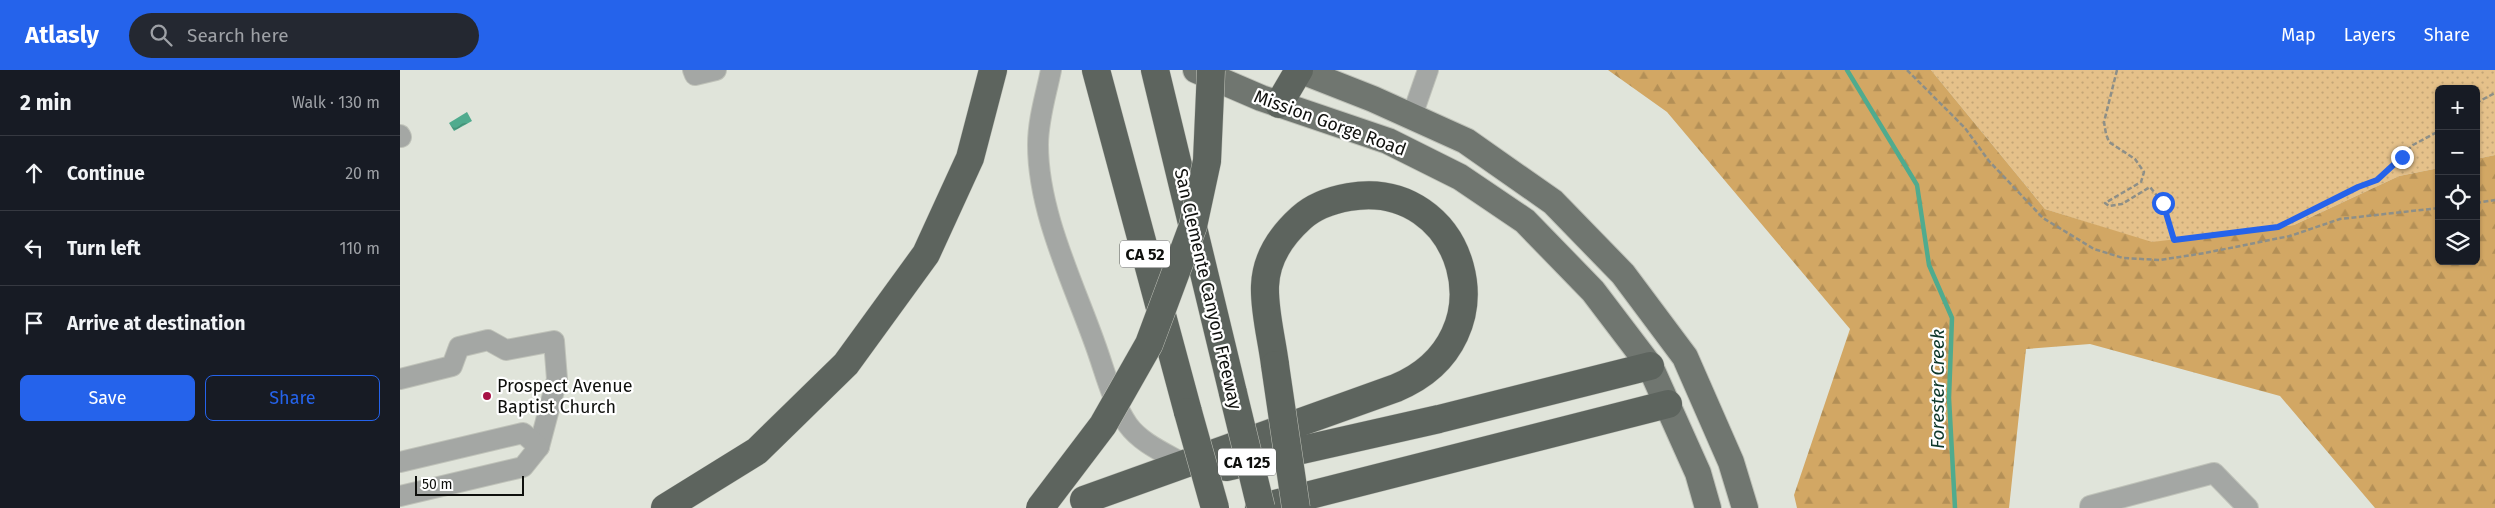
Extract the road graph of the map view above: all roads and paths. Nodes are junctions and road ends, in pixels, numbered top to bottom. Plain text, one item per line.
1 (993, 70) edge
2 (1051, 70) edge
3 (1096, 70) edge
4 (1155, 70) edge
5 (1196, 70) edge
6 (1211, 70) edge
7 (1299, 70) edge
8 (1428, 70) edge
9 (1907, 70) edge
10 (2117, 70) edge
11 (2495, 94) edge
12 (2480, 102) edge
13 (1279, 104) junction
14 (1412, 116) junction
15 (2435, 133) edge
16 (2495, 200) edge
17 (2480, 202) edge
18 (2435, 208) edge
19 (1685, 357) junction
20 (1650, 366) junction
21 (400, 379) edge
22 (1703, 395) junction
23 (1668, 404) junction
24 (539, 447) junction
25 (400, 462) edge
26 (1184, 464) junction
27 (400, 496) edge
28 (1084, 500) junction
29 (2090, 507) edge
30 (665, 508) edge
31 (1040, 508) edge
32 (1047, 508) edge
33 (1215, 508) edge
34 (1260, 508) edge
35 (1296, 508) edge
36 (1708, 508) edge
37 (1745, 508) edge
38 (2248, 508) edge

1 - 30 highway
2 - 26 street
3 - 33 highway, CA 52, bridge
4 - 34 highway, San Clemente Canyon Freeway / CA 52, bridge
5 - 13 main road, Mission Gorge Road
6 - 31 highway, bridge
7 - 13 highway
7 - 14 main road, Mission Gorge Road
8 - 14 street
9 - 18 path
10 - 15 path
11 - 12 path
13 - 20 main road, Mission Gorge Road
14 - 19 main road, Mission Gorge Road
16 - 17 path
19 - 20 main road, CA 125
19 - 22 main road, Mission Gorge Road
20 - 23 main road, Mission Gorge Road
20 - 28 highway, CA 125
21 - 24 street
22 - 23 main road
22 - 37 main road, Mission Gorge Road
23 - 34 highway
23 - 36 main road, Mission Gorge Road
24 - 25 street
24 - 27 street
26 - 28 highway
26 - 35 highway, bridge
28 - 32 highway, CA 125
29 - 38 street

